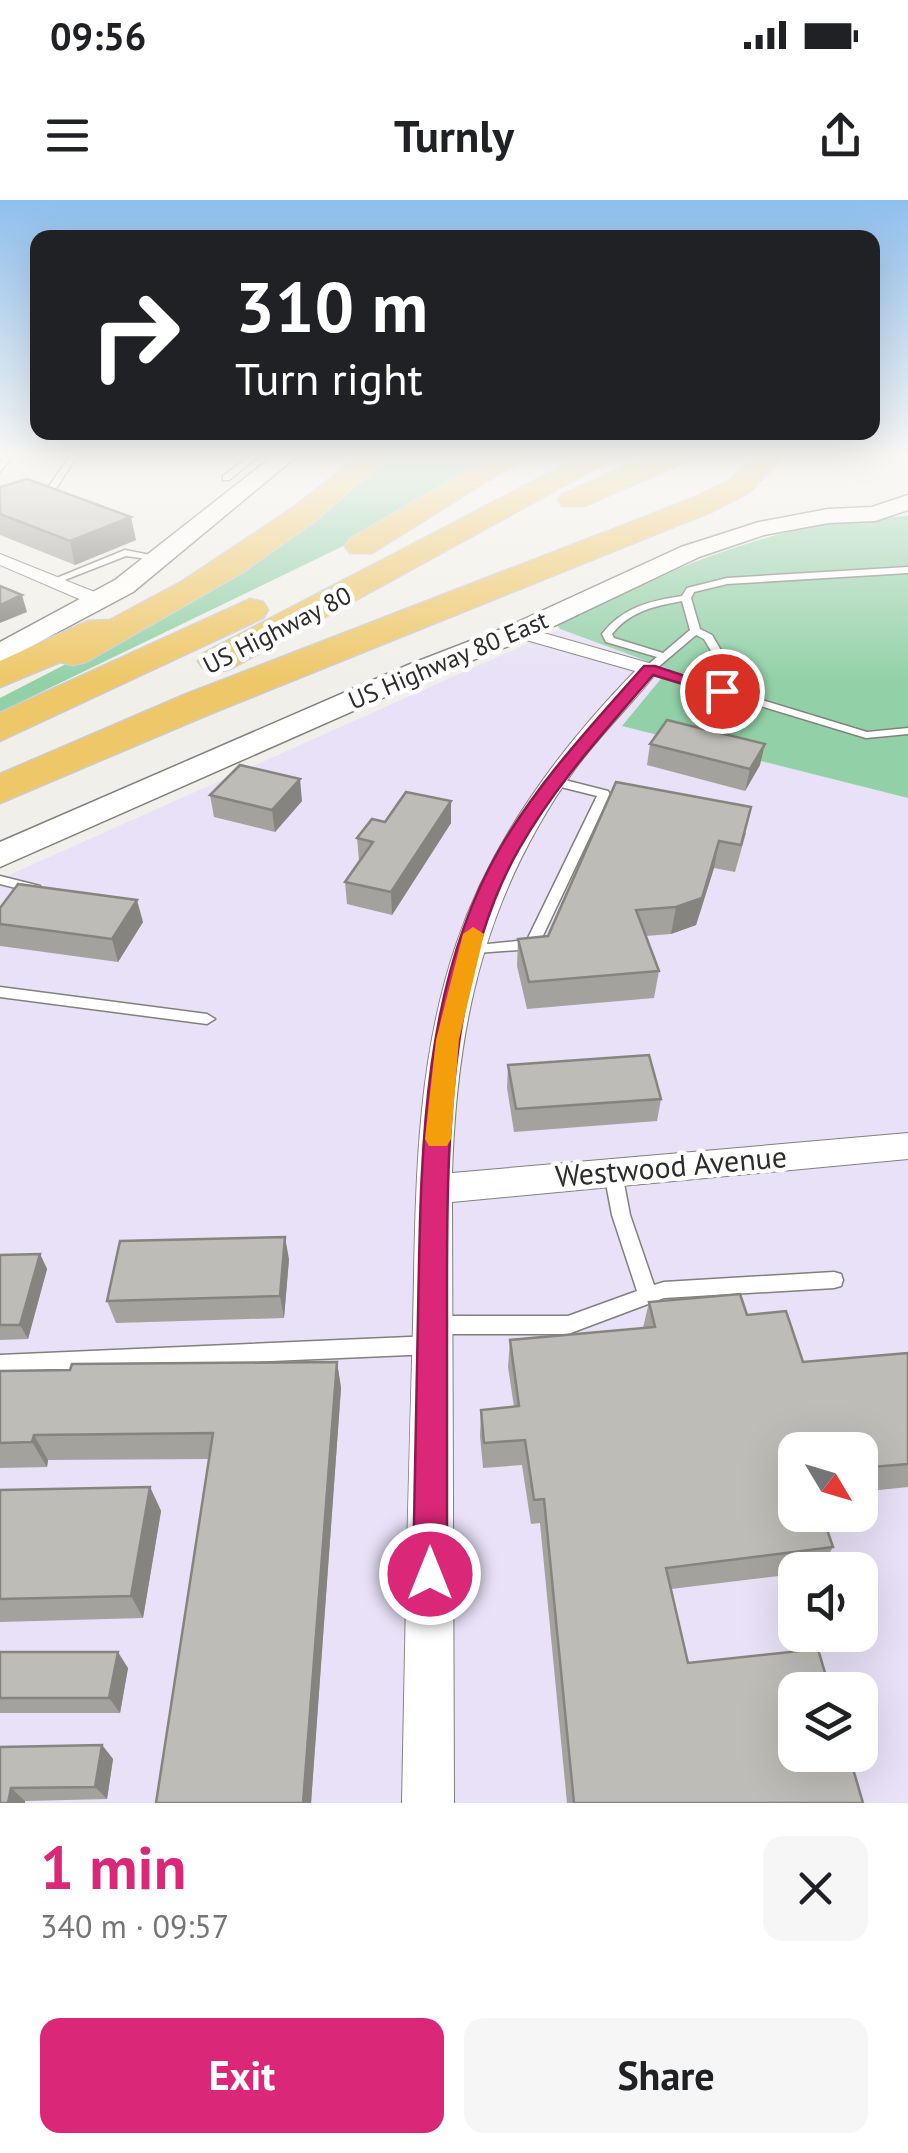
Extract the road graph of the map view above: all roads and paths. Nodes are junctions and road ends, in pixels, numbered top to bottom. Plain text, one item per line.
1 (191, 531) edge
2 (280, 531) edge
3 (386, 531) edge
4 (425, 531) edge
5 (448, 531) edge
6 (482, 531) edge
7 (636, 531) edge
8 (757, 531) edge
9 (259, 546) junction
10 (162, 558) junction
11 (0, 559) edge
12 (908, 570) edge
13 (54, 581) junction
14 (315, 595) junction
15 (686, 598) junction
16 (100, 601) junction
17 (694, 631) junction
18 (518, 632) junction
19 (0, 654) edge
20 (658, 663) junction
21 (726, 670) dead end
22 (0, 675) edge
23 (0, 691) edge
24 (0, 728) edge
25 (908, 731) edge
26 (0, 769) edge
27 (553, 781) junction
28 (0, 790) edge
29 (0, 856) edge
30 (0, 880) edge
31 (53, 892) edge
32 (468, 950) junction
33 (0, 992) edge
34 (208, 1019) dead end
35 (908, 1146) edge
36 (613, 1172) junction
37 (434, 1188) junction
38 (834, 1280) dead end
39 (648, 1296) junction
40 (432, 1335) junction
41 (0, 1364) edge
42 (428, 1803) edge

1 - 10 main road
2 - 9 highway
3 - 14 highway
4 - 14 highway, US Highway 80
5 - 14 highway, US Highway 80
6 - 14 highway
7 - 28 highway
8 - 18 main road, US Highway 80 East
9 - 22 highway
9 - 23 highway
10 - 13 lane
10 - 16 main road
11 - 13 street
12 - 15 lane
13 - 16 street
14 - 24 highway, US Highway 80
14 - 26 highway, US Highway 80
15 - 17 lane
15 - 20 lane
16 - 19 main road
17 - 20 lane
17 - 21 lane
18 - 20 street
18 - 29 main road, US Highway 80 East
20 - 25 lane
20 - 27 street
27 - 32 street
27 - 32 lane
30 - 31 lane
32 - 37 street
33 - 34 lane
35 - 36 street, Westwood Avenue
36 - 37 street, Westwood Avenue
36 - 39 lane
37 - 40 street
38 - 39 lane
39 - 40 lane
40 - 41 lane
40 - 42 street

